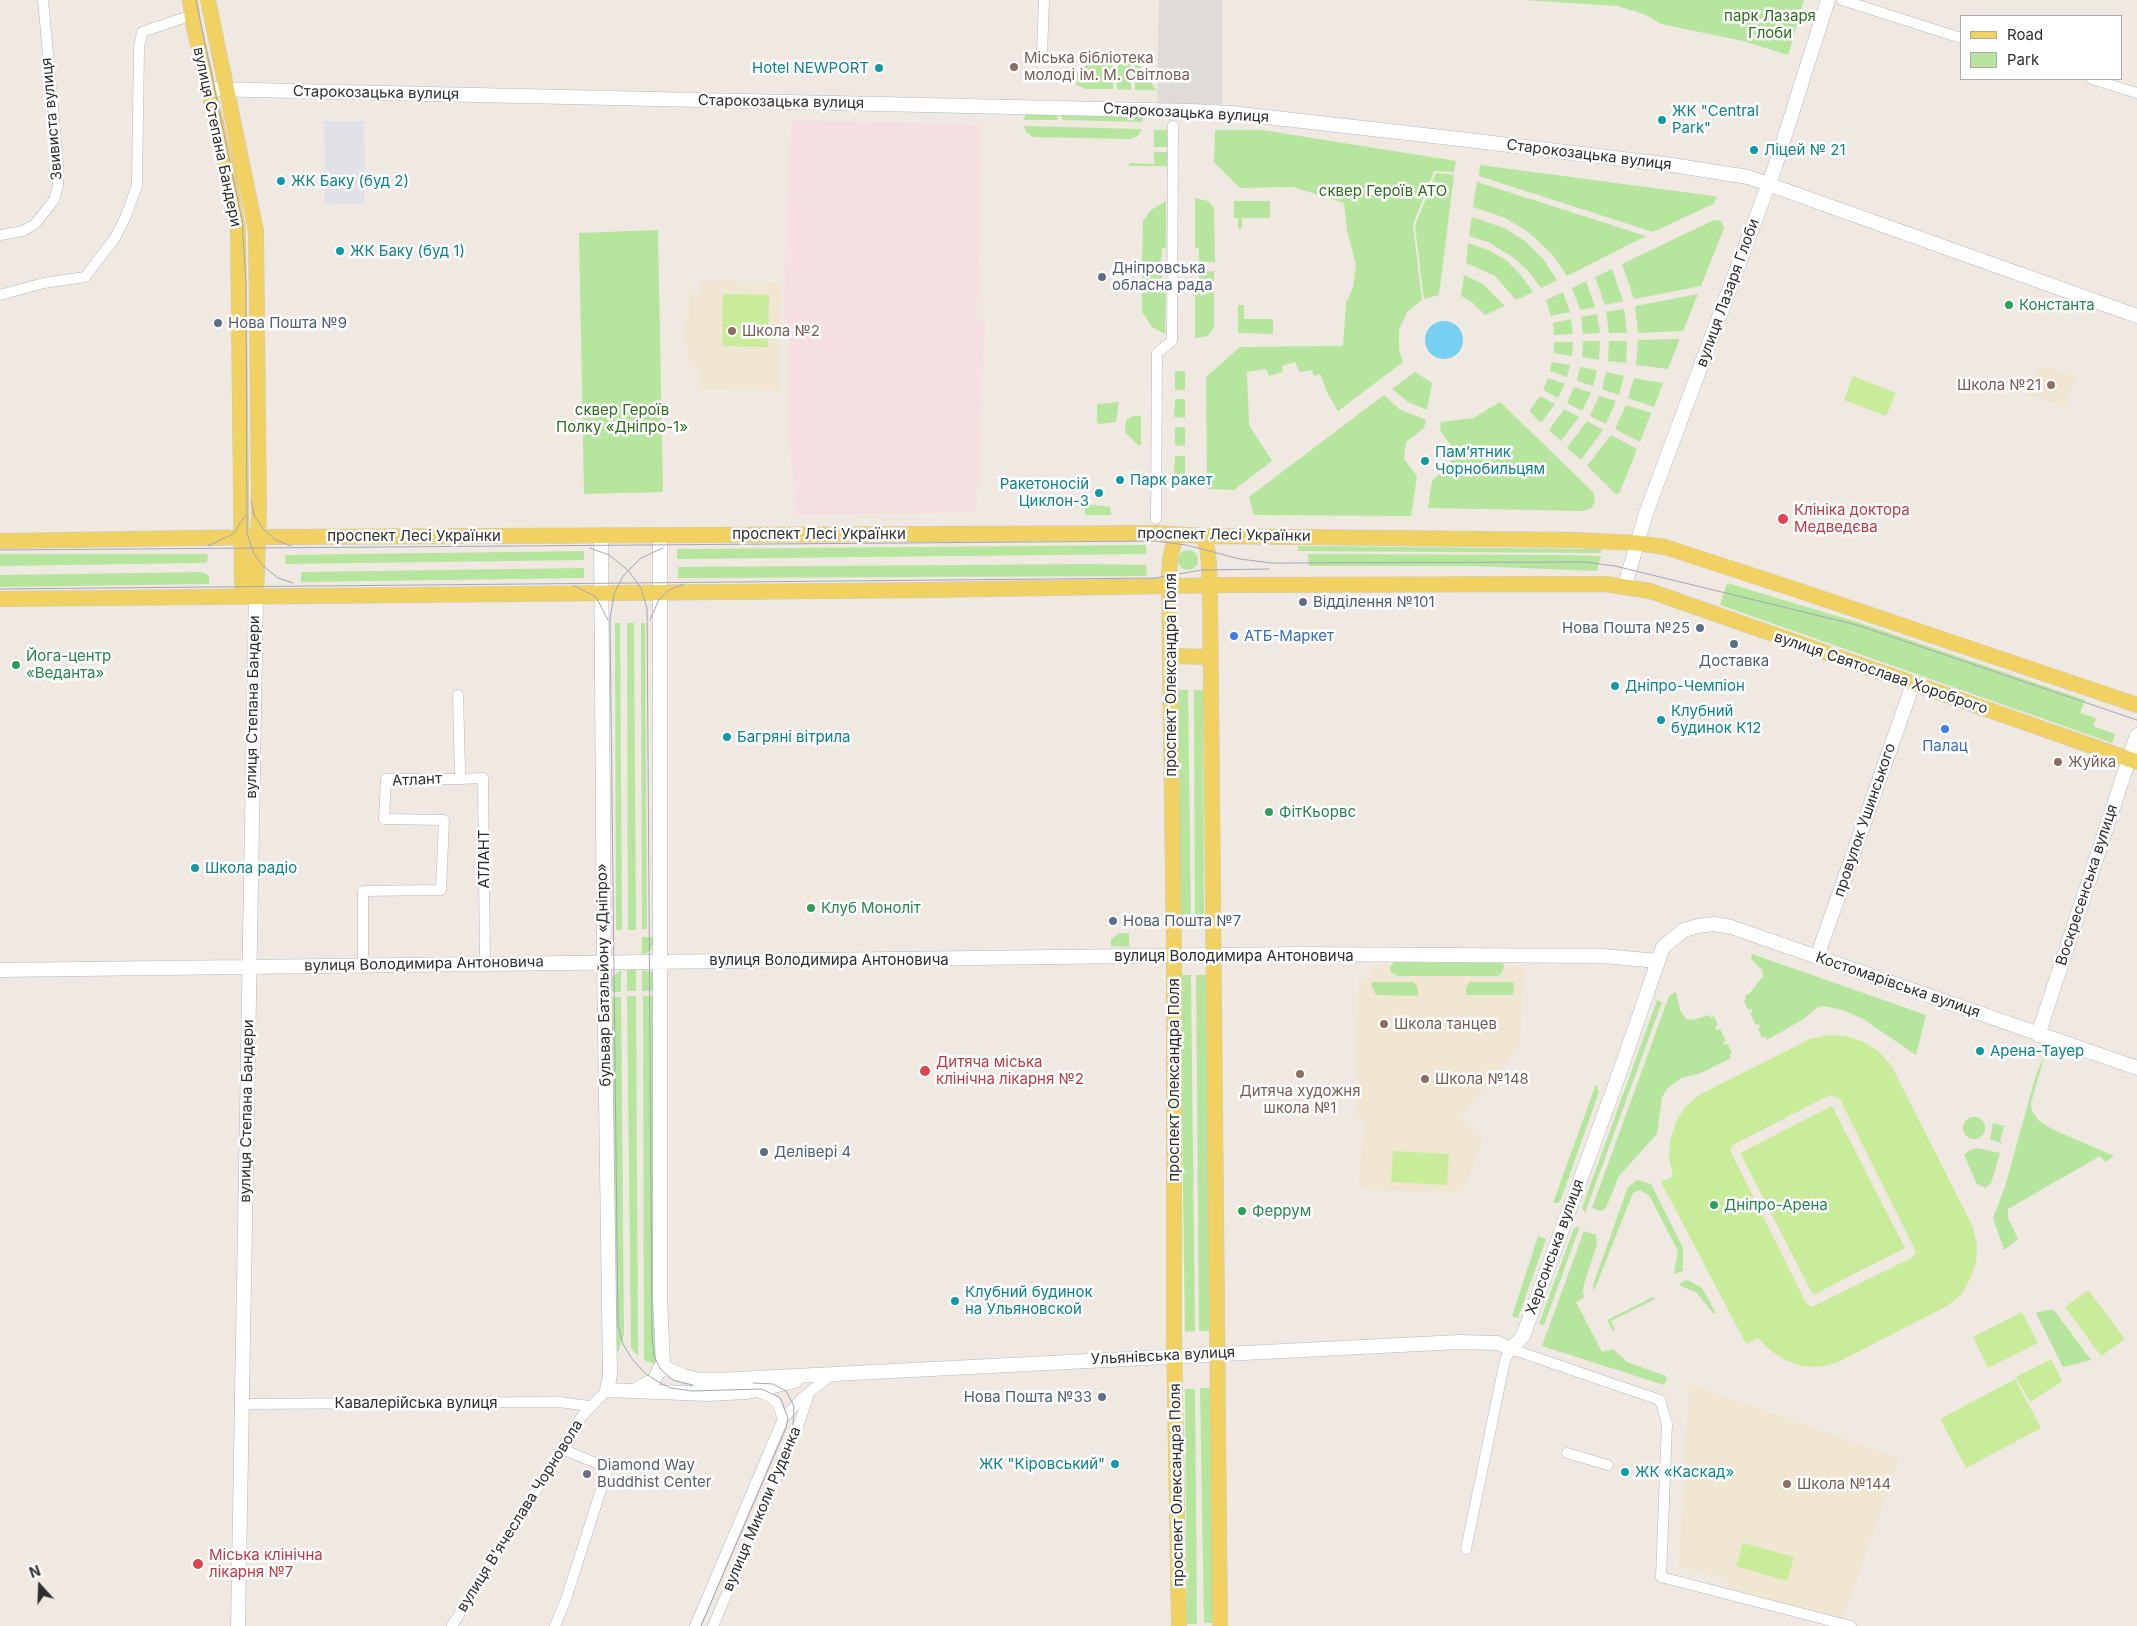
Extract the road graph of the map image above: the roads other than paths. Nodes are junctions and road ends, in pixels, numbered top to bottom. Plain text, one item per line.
1 (43, 0) edge
2 (208, 0) edge
3 (1044, 0) edge
4 (1828, 0) edge
5 (1842, 0) edge
6 (191, 7) edge
7 (1960, 38) edge
8 (1042, 54) dead end
9 (2095, 80) edge
10 (225, 89) junction
11 (208, 90) junction
12 (2137, 93) edge
13 (1173, 126) dead end
14 (1768, 184) junction
15 (0, 235) edge
16 (0, 295) edge
17 (2137, 316) edge
18 (241, 510) junction
19 (259, 510) junction
20 (1156, 519) dead end
21 (1176, 534) junction
22 (601, 535) junction
23 (660, 535) junction
24 (1203, 536) junction
25 (241, 537) junction
26 (259, 537) junction
27 (298, 537) junction
28 (211, 538) junction
29 (0, 541) edge
30 (1638, 542) junction
31 (1210, 585) junction
32 (1625, 585) junction
33 (1170, 587) junction
34 (659, 593) junction
35 (601, 594) junction
36 (256, 597) junction
37 (0, 600) edge
38 (1170, 656) junction
39 (1210, 657) junction
40 (1913, 684) junction
41 (458, 700) dead end
42 (2137, 705) edge
43 (2137, 736) edge
44 (2133, 760) edge
45 (460, 774) junction
46 (1662, 947) joint
47 (1174, 956) junction
48 (1214, 956) junction
49 (1816, 957) junction
50 (660, 961) junction
51 (1658, 961) junction
52 (604, 962) junction
53 (485, 964) junction
54 (363, 965) junction
55 (249, 966) junction
56 (0, 970) edge
57 (2038, 1034) junction
58 (2137, 1068) edge
59 (1511, 1349) junction
60 (1217, 1353) junction
61 (1174, 1356) junction
62 (664, 1365) junction
63 (832, 1374) junction
64 (815, 1375) junction
65 (607, 1390) junction
66 (810, 1391) junction
67 (631, 1392) junction
68 (747, 1392) junction
69 (243, 1404) junction
70 (590, 1406) junction
71 (783, 1419) junction
72 (562, 1449) junction
73 (1567, 1453) dead end
74 (1608, 1465) dead end
75 (1466, 1549) dead end
76 (238, 1626) edge
77 (452, 1626) edge
78 (555, 1626) edge
79 (695, 1626) edge
80 (713, 1626) edge
81 (1179, 1626) edge
82 (1220, 1626) edge
83 (1851, 1626) edge

1 - 15 street, Звивиста вулиця
2 - 10 main road, вулиця Степана Бандери
3 - 8 street
4 - 14 street, вулиця Лазаря Глоби
5 - 7 street
6 - 11 main road, вулиця Степана Бандери
6 - 16 street
9 - 12 street
10 - 11 street, Старокозацька вулиця
10 - 14 street, Старокозацька вулиця
10 - 19 main road, вулиця Степана Бандери
11 - 18 main road, вулиця Степана Бандери
13 - 20 street
14 - 17 street, Старокозацька вулиця
14 - 30 street, вулиця Лазаря Глоби
18 - 25 main road, вулиця Степана Бандери
18 - 28 main road
19 - 26 main road, вулиця Степана Бандери
19 - 27 main road
21 - 23 main road, проспект Лесі Українки
21 - 24 main road, проспект Лесі Українки
21 - 33 main road, проспект Олександра Поля
22 - 23 main road, проспект Лесі Українки
22 - 27 main road, проспект Лесі Українки
22 - 35 street, бульвар Батальйону «Дніпро»
23 - 34 street
24 - 30 main road, проспект Лесі Українки
24 - 31 main road
25 - 26 main road, проспект Лесі Українки
25 - 28 main road, проспект Лесі Українки
25 - 36 main road, вулиця Степана Бандери
26 - 27 main road, проспект Лесі Українки
26 - 36 main road, вулиця Степана Бандери
28 - 29 main road, проспект Лесі Українки
30 - 32 street, вулиця Лазаря Глоби
30 - 42 main road
31 - 32 main road
31 - 33 main road
31 - 39 main road
32 - 40 main road, вулиця Святослава Хороброго
33 - 34 main road
33 - 38 main road, проспект Олександра Поля
34 - 35 main road
34 - 50 street
35 - 36 main road
35 - 52 street, бульвар Батальйону «Дніпро»
36 - 37 main road
36 - 55 street, вулиця Степана Бандери
38 - 39 main road
38 - 47 main road, проспект Олександра Поля
39 - 48 main road
40 - 44 main road, вулиця Святослава Хороброго
40 - 49 street, провулок Ушинського
41 - 45 street, Атлант
43 - 44 street, Воскресенська вулиця
44 - 57 street, Воскресенська вулиця
45 - 53 street, АТЛАНТ
45 - 54 street, Атлант
46 - 49 street, Костомарівська вулиця
46 - 51 street, Херсонська вулиця
47 - 48 street, вулиця Володимира Антоновича
47 - 50 street, вулиця Володимира Антоновича
47 - 61 main road, проспект Олександра Поля
48 - 51 street, вулиця Володимира Антоновича
48 - 60 main road
49 - 57 street, Костомарівська вулиця
50 - 52 street, вулиця Володимира Антоновича
50 - 62 street
51 - 59 street, Херсонська вулиця
52 - 53 street, вулиця Володимира Антоновича
52 - 65 street, бульвар Батальйону «Дніпро»
53 - 54 street, вулиця Володимира Антоновича
54 - 55 street, вулиця Володимира Антоновича
55 - 56 street, вулиця Володимира Антоновича
55 - 69 street, вулиця Степана Бандери
57 - 58 street, Костомарівська вулиця
59 - 60 street, Ульянівська вулиця
59 - 75 street, Херсонська вулиця
59 - 83 street
60 - 61 street, Ульянівська вулиця
60 - 82 main road
61 - 63 street, Ульянівська вулиця
61 - 81 main road, проспект Олександра Поля
62 - 64 street, Ульянівська вулиця
62 - 67 street
63 - 64 street, Ульянівська вулиця
63 - 66 street, вулиця Миколи Руденка
64 - 68 street, Ульянівська вулиця
65 - 67 street, Ульянівська вулиця
65 - 70 street
66 - 71 street, вулиця Миколи Руденка
66 - 80 street, вулиця Миколи Руденка
67 - 68 street, Ульянівська вулиця
68 - 71 street, вулиця Миколи Руденка
69 - 70 street, Кавалерійська вулиця
69 - 76 street, вулиця Степана Бандери
70 - 72 street, вулиця В'ячеслава Чорновола
71 - 79 street, вулиця Миколи Руденка
72 - 77 street, вулиця В'ячеслава Чорновола
72 - 78 street
73 - 74 street

